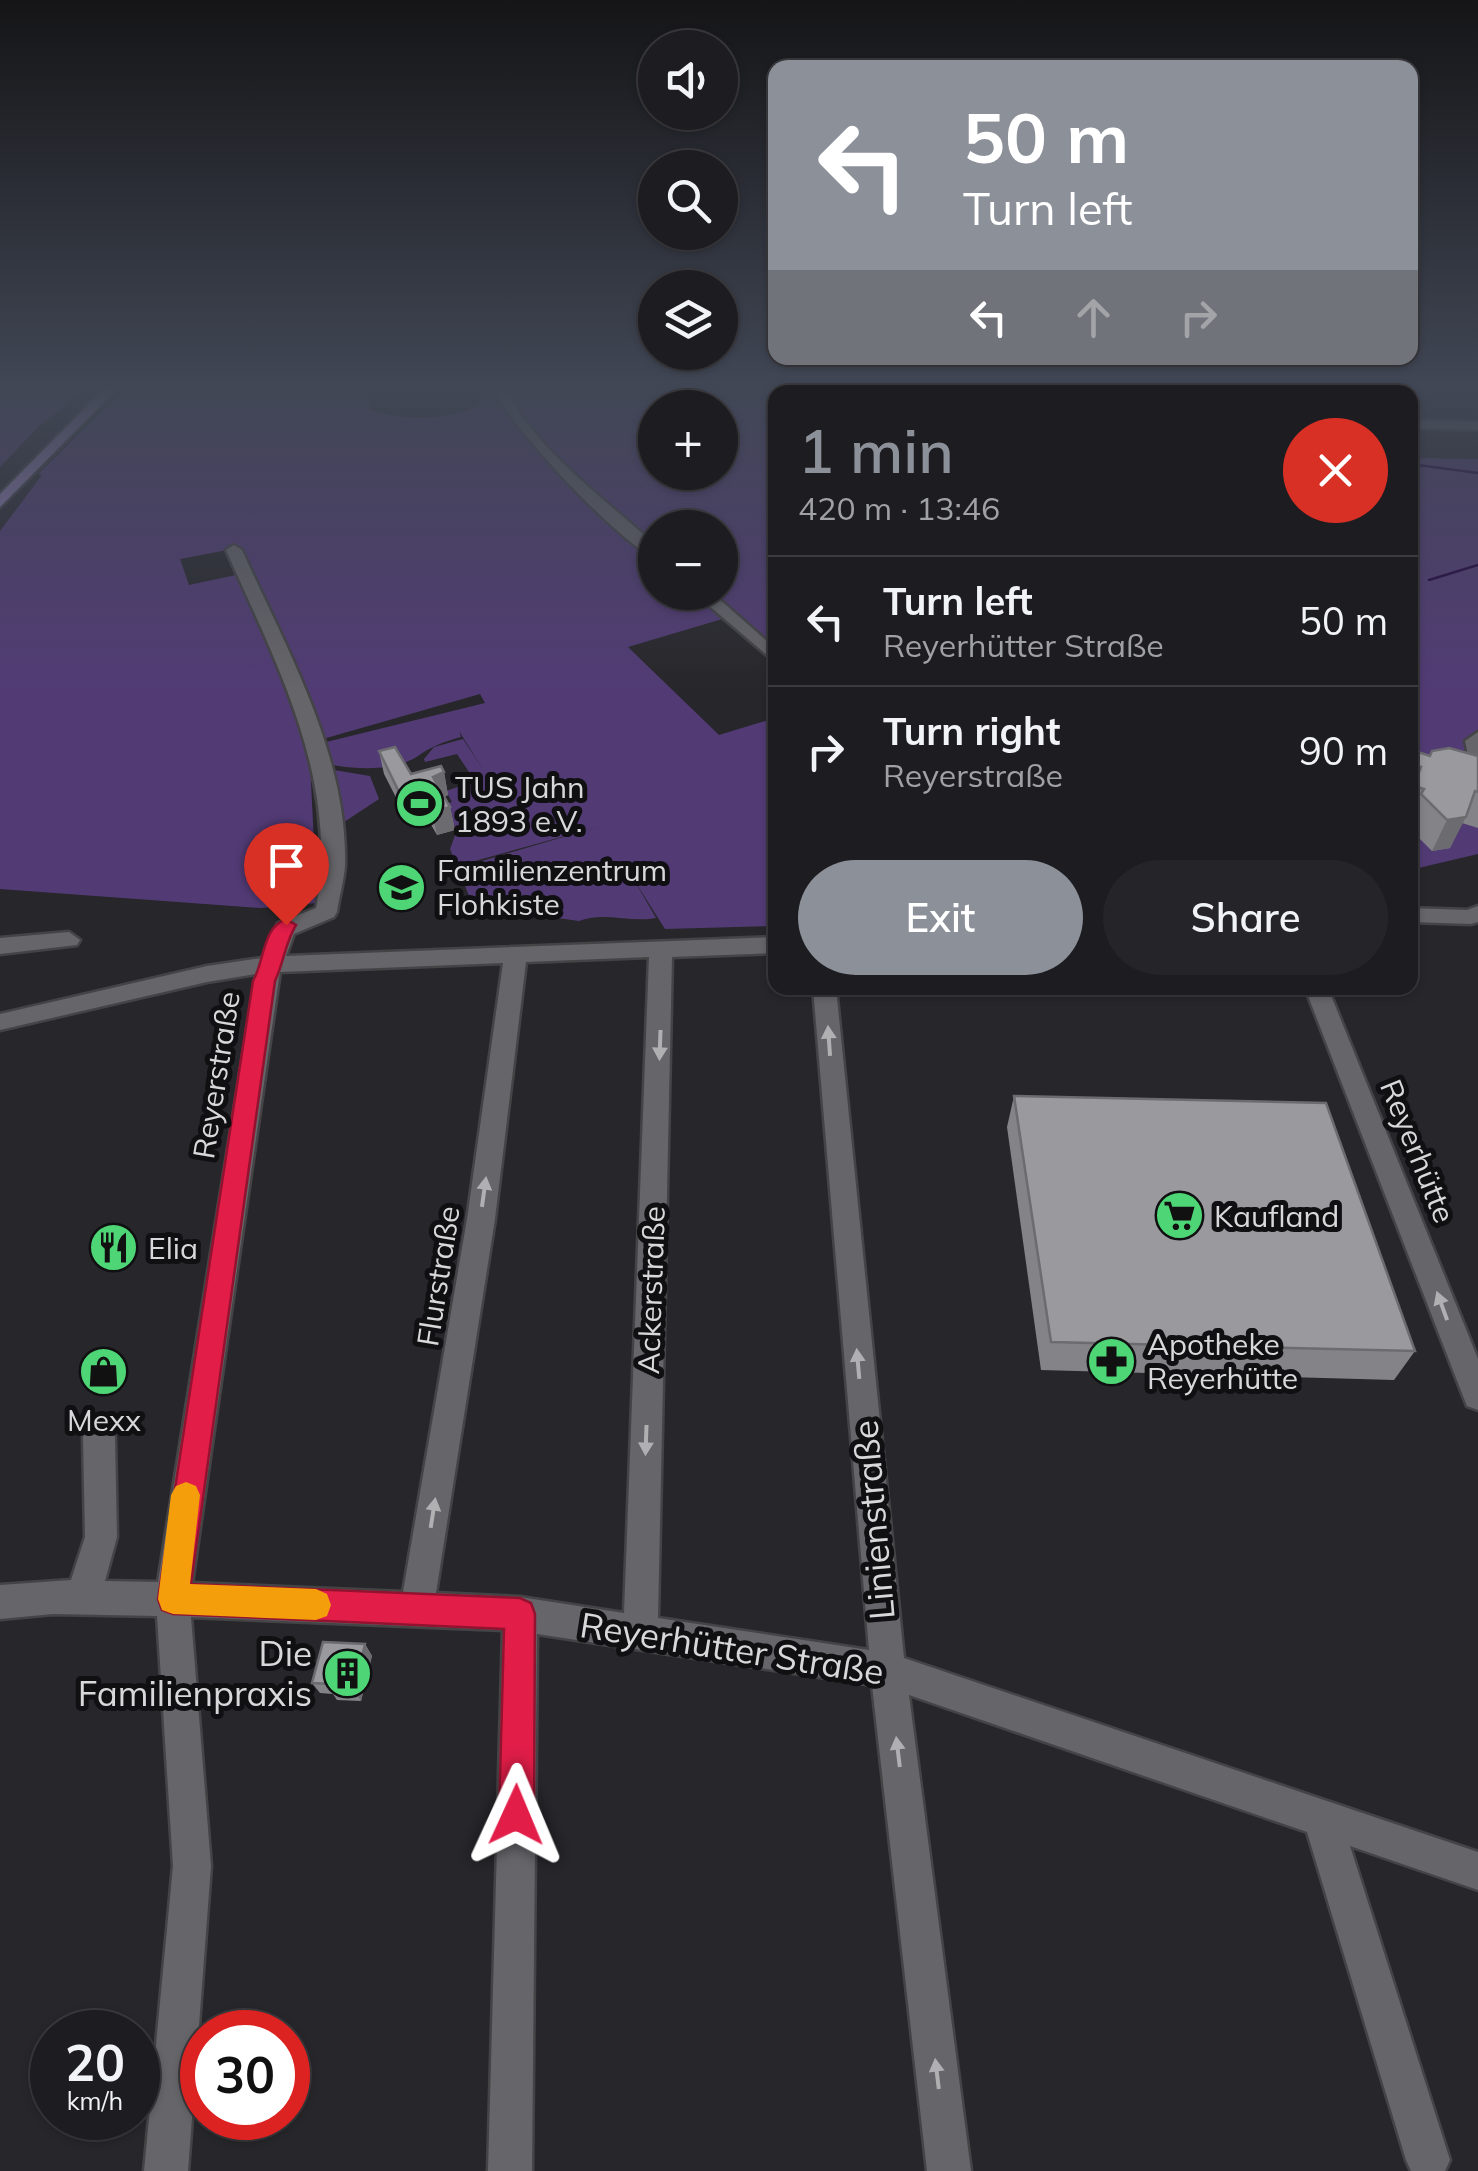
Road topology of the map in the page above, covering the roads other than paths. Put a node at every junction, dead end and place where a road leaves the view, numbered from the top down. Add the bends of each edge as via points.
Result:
1 (588, 490) edge
2 (638, 537) edge
3 (234, 550) dead end
4 (721, 610) edge
5 (768, 651) edge
6 (1478, 738) edge
7 (1478, 755) edge
8 (1418, 916) edge
9 (1476, 918) edge
10 (69, 940) dead end
11 (768, 945) edge
12 (0, 946) edge
13 (661, 948) junction
14 (516, 952) junction
15 (273, 964) junction
16 (826, 995) edge
17 (1319, 995) edge
18 (0, 1022) edge
19 (1478, 1396) edge
20 (99, 1438) dead end
21 (83, 1598) junction
22 (173, 1599) junction
23 (0, 1602) edge
24 (418, 1609) junction
25 (520, 1614) junction
26 (640, 1632) junction
27 (888, 1670) junction
28 (1322, 1818) junction
29 (1478, 1871) edge
30 (1428, 2160) dead end
31 (166, 2171) edge
32 (510, 2171) edge
33 (949, 2171) edge

1 - 2 street
3 - 15 street, Reyerstraße via 303,705 333,834 326,912 286,925
4 - 5 street
6 - 7 street
8 - 9 street
10 - 12 street
11 - 13 street
13 - 14 street
13 -> 26 street, Ackerstraße
14 - 15 street
24 -> 14 street, Flurstraße
15 - 18 street
15 - 22 street, Reyerstraße via 262,995
27 -> 16 street, Linienstraße
19 -> 17 street, Reyerhütte
20 - 21 street via 102,1537
21 - 22 street, Reyerhütter Straße
21 - 23 street, Reyerhütter Straße
22 - 24 street, Reyerhütter Straße
22 - 31 street, Reyerstraße via 192,1866
24 - 25 street, Reyerhütter Straße
25 - 26 street, Reyerhütter Straße
25 - 32 street
26 - 27 street, Reyerhütter Straße
27 - 28 street, Reyerhütter Straße
33 -> 27 street, Linienstraße
28 - 29 street, Reyerhütter Straße
28 - 30 street

